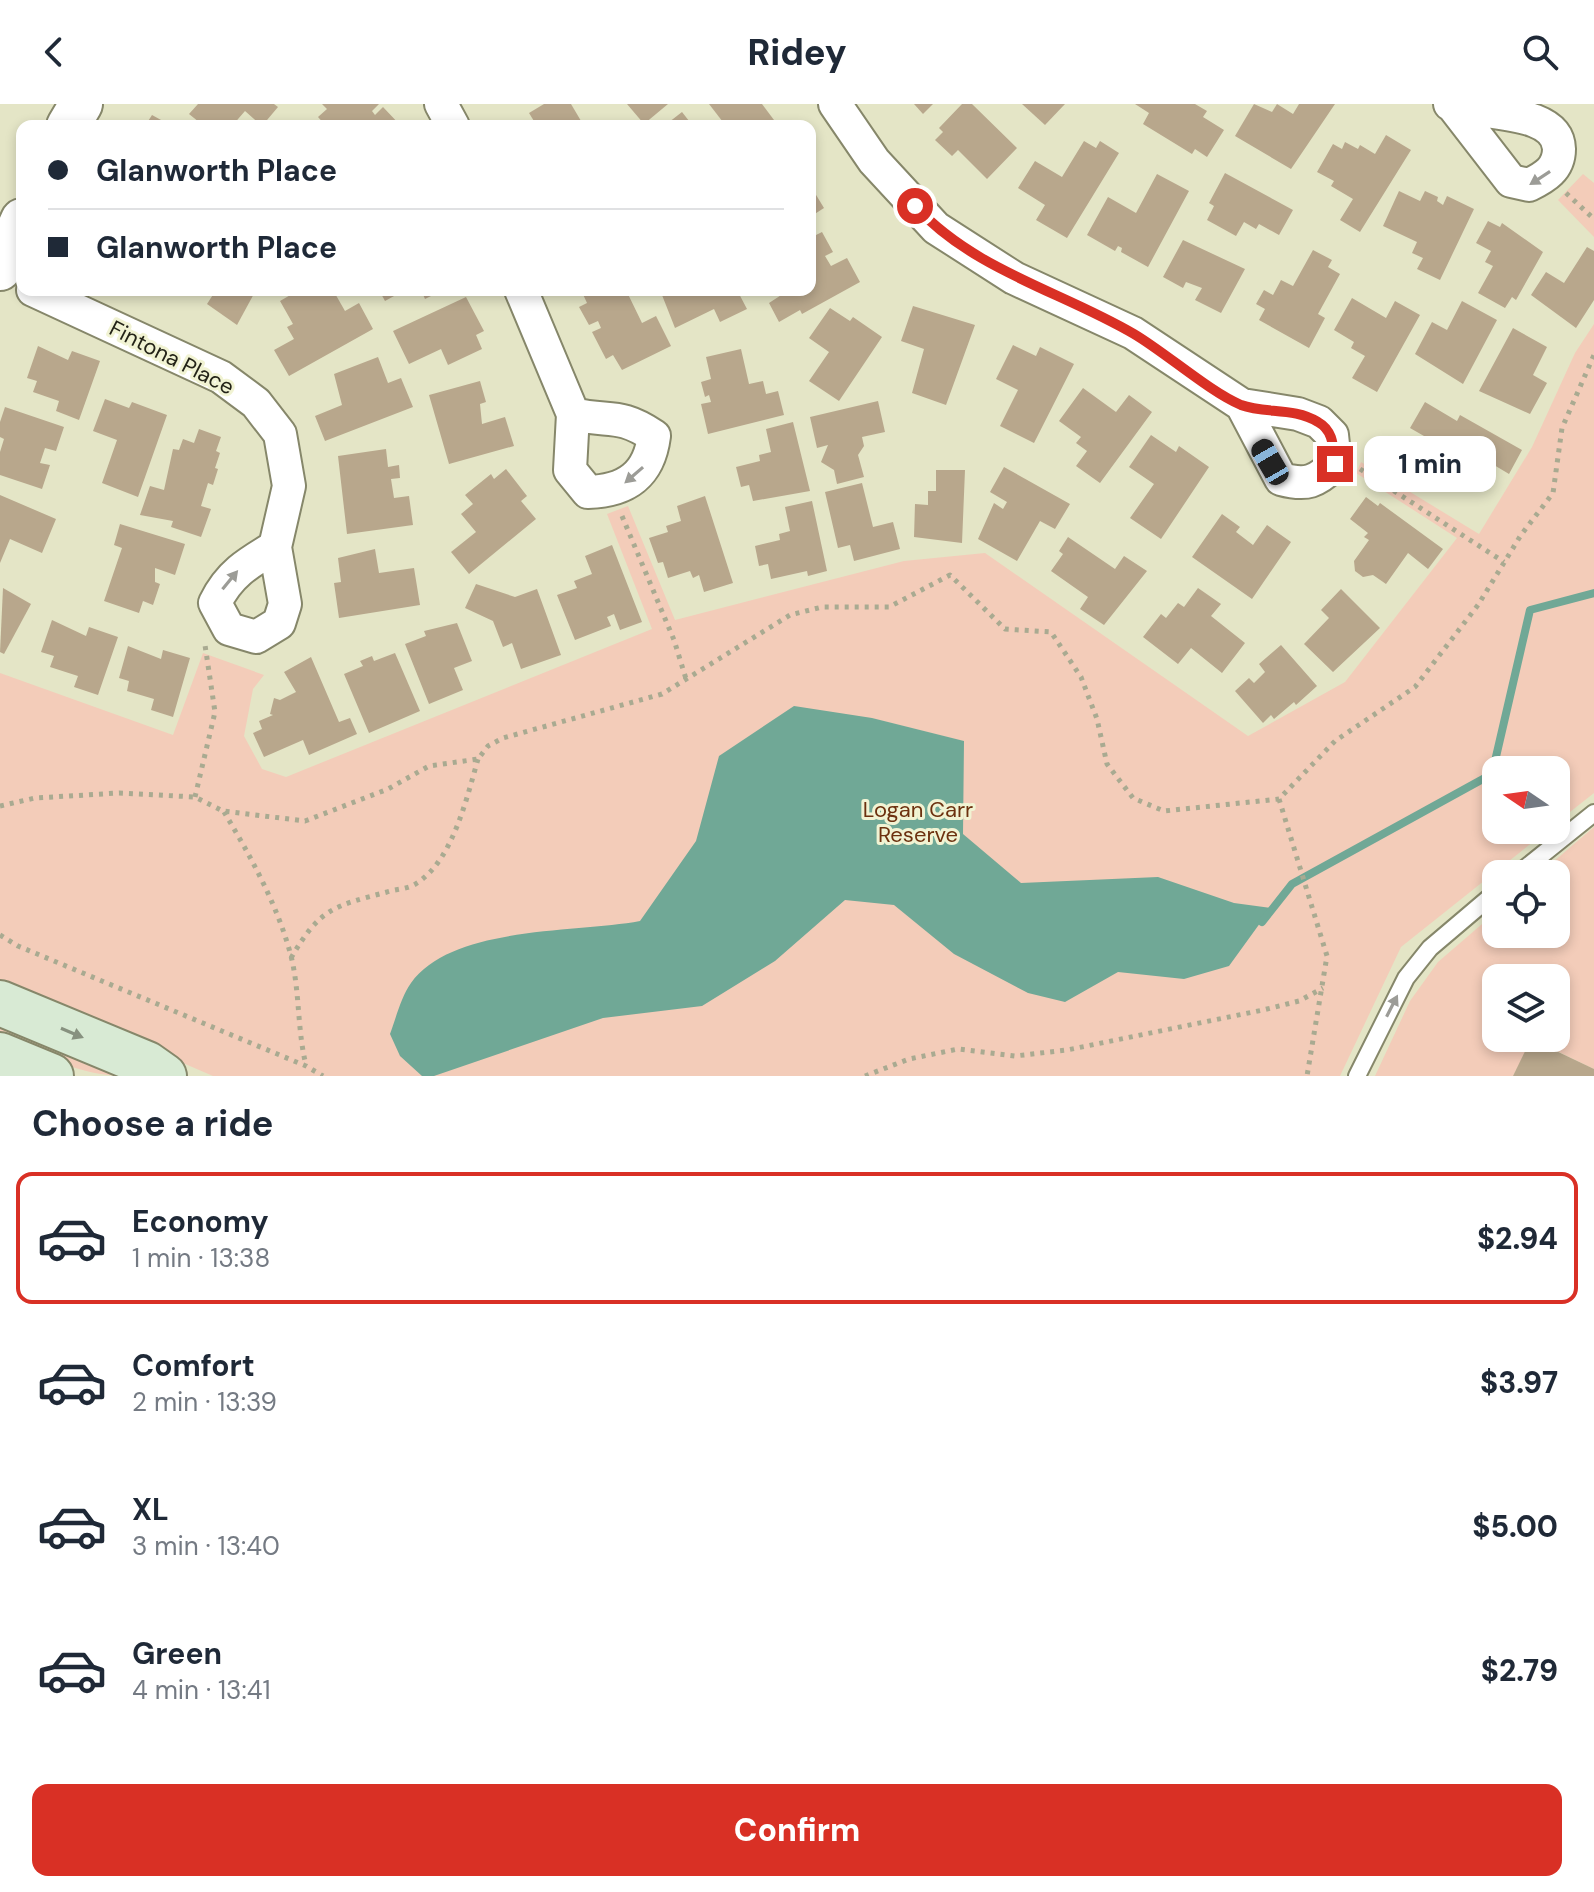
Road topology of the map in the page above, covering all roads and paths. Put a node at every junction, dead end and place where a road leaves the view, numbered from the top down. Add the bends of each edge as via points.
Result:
1 (835, 104) edge
2 (1451, 105) edge
3 (1548, 175) junction
4 (1594, 219) edge
5 (16, 234) edge
6 (0, 272) edge
7 (46, 296) edge
8 (524, 296) edge
9 (1594, 355) edge
10 (1242, 405) junction
11 (573, 414) junction
12 (1335, 464) junction
13 (611, 491) junction
14 (275, 547) dead end
15 (1504, 562) junction
16 (203, 632) dead end
17 (687, 682) junction
18 (478, 759) junction
19 (195, 797) junction
20 (1279, 799) junction
21 (0, 806) edge
22 (223, 811) junction
23 (1594, 813) edge
24 (1535, 860) edge
25 (1482, 904) edge
26 (0, 935) edge
27 (291, 958) junction
28 (1323, 988) junction
29 (0, 1003) edge
30 (0, 1055) edge
31 (306, 1066) junction
32 (51, 1076) edge
33 (164, 1076) edge
34 (323, 1076) edge
35 (865, 1076) edge
36 (1307, 1076) edge
37 (1357, 1076) edge

1 - 10 street via 874,161 936,228 1014,278 1133,333
3 -> 2 street via 1529,185 1511,181
2 - 3 street via 1519,115 1550,127 1559,143 1559,158
3 - 4 path
5 - 6 street
7 - 14 street, Fintona Place via 221,377 256,403 280,434 289,486
8 - 11 street
9 - 15 path via 1562,428 1553,493
10 - 12 street via 1319,422 1332,435
10 - 12 street via 1281,479 1317,481
11 - 13 street via 570,470 588,492
11 -> 13 street via 632,421 654,436 651,460
12 - 15 path via 1363,469
13 - 17 path
15 - 20 path via 1415,687 1335,741
16 - 19 path via 215,712
17 - 18 path via 662,694 503,738
17 - 20 path via 790,615 822,607 889,607 950,575 1005,629 1051,632 1081,677 1107,764 1133,798 1164,811
18 - 22 path via 429,766 388,789 305,821
18 - 27 path via 460,822 429,873 415,885 340,904 315,920
19 - 21 path via 119,793 35,798
19 - 22 path
20 - 28 path via 1327,956
22 - 27 path via 262,885
23 - 24 lane
37 -> 25 lane via 1406,978 1430,948
26 - 31 path
27 - 31 path
28 - 35 path via 1263,1010 1067,1050 1015,1056 958,1049 909,1059
28 - 36 path
29 -> 33 main road via 147,1064
30 - 32 main road
31 - 34 path

